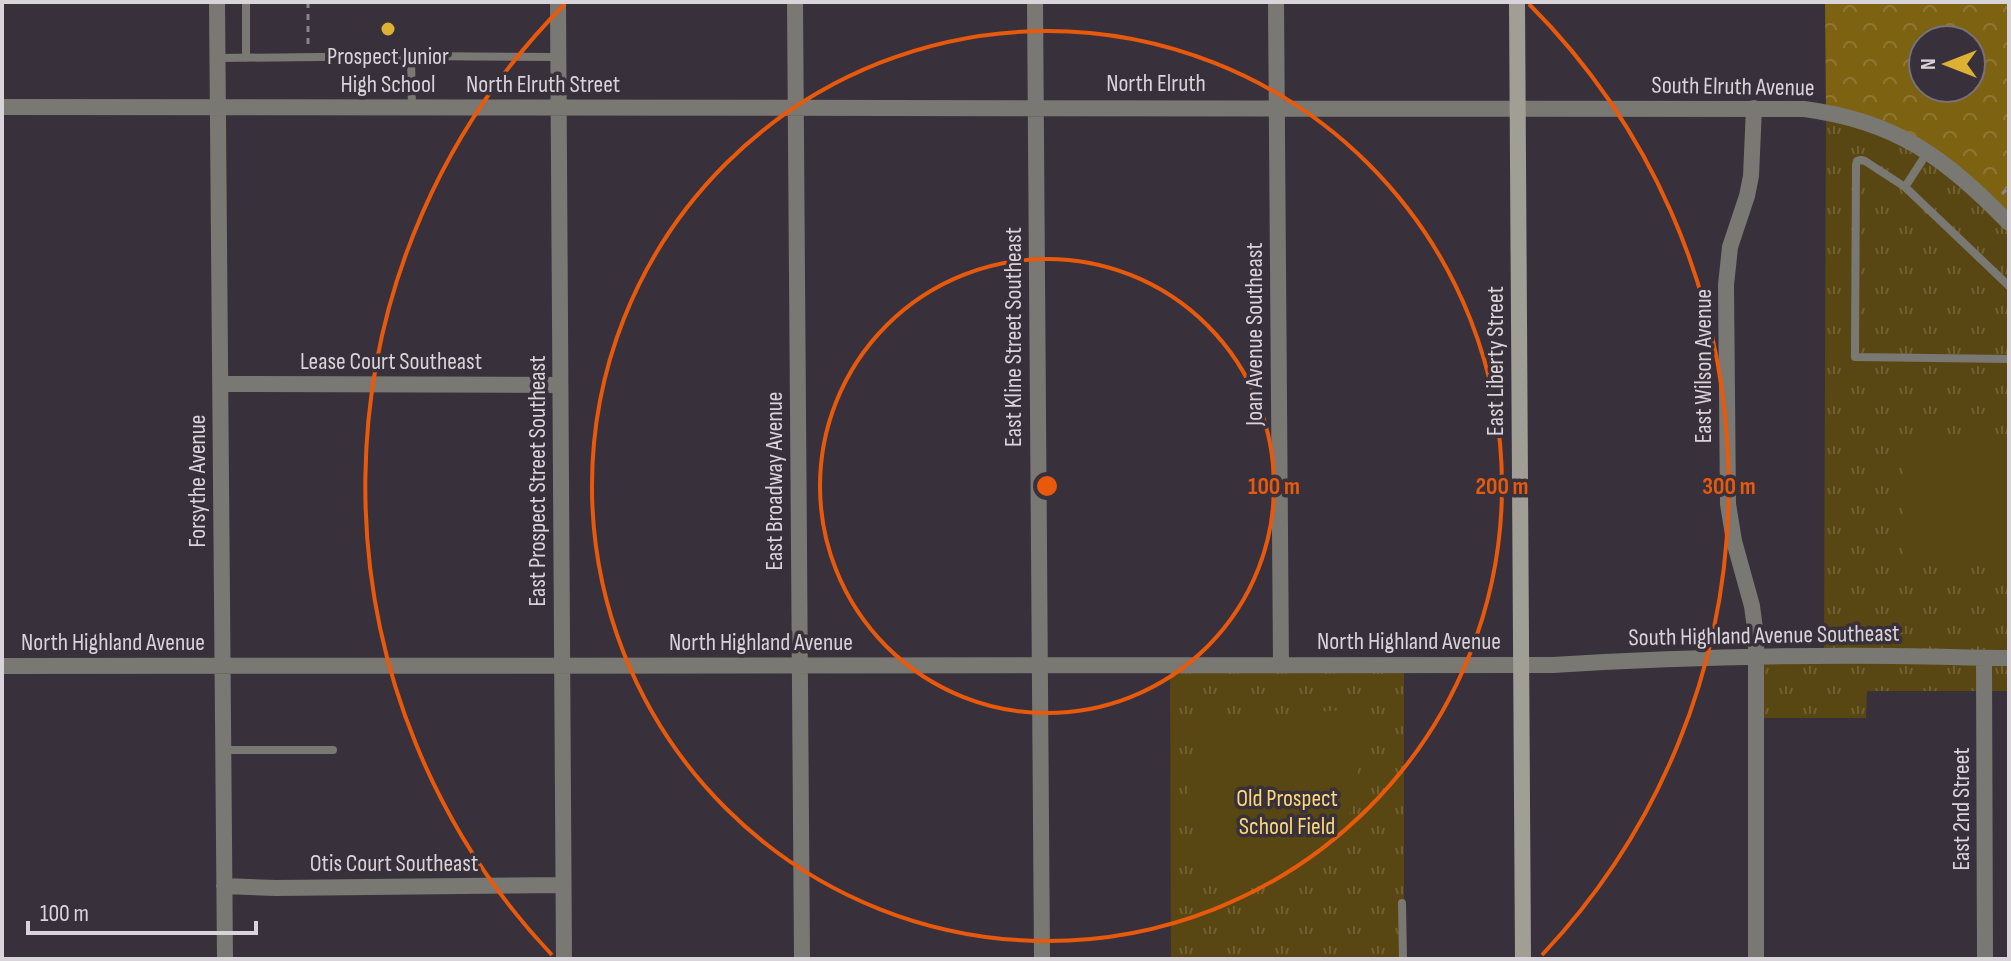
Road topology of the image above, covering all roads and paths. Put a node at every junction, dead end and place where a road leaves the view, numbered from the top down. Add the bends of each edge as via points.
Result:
1 (217, 2) edge
2 (246, 2) edge
3 (308, 2) edge
4 (558, 2) edge
5 (795, 2) edge
6 (1035, 2) edge
7 (1276, 2) edge
8 (1517, 2) edge
9 (308, 44) dead end
10 (411, 56) junction
11 (558, 57) junction
12 (218, 58) junction
13 (246, 58) junction
14 (2, 107) edge
15 (1277, 107) junction
16 (218, 108) junction
17 (412, 108) junction
18 (558, 108) junction
19 (795, 108) junction
20 (1036, 108) junction
21 (1517, 108) junction
22 (1754, 108) junction
23 (1927, 152) junction
24 (1905, 187) junction
25 (2009, 223) edge
26 (2009, 286) edge
27 (2009, 359) edge
28 (221, 384) junction
29 (560, 385) junction
30 (1756, 657) junction
31 (1984, 658) junction
32 (2009, 658) edge
33 (799, 665) junction
34 (1281, 665) junction
35 (1521, 665) junction
36 (2, 666) edge
37 (223, 666) junction
38 (562, 666) junction
39 (1040, 666) junction
40 (223, 750) junction
41 (333, 750) dead end
42 (563, 885) junction
43 (224, 886) junction
44 (1402, 903) dead end
45 (225, 959) edge
46 (564, 959) edge
47 (802, 959) edge
48 (1042, 959) edge
49 (1403, 959) edge
50 (1523, 959) edge
51 (1756, 959) edge
52 (1985, 959) edge

1 - 12 street, Forsythe Avenue
2 - 13 lane
3 - 9 path
4 - 11 street, East Prospect Street Southeast
5 - 19 street, East Broadway Avenue
6 - 20 street, East Kline Street Southeast
7 - 15 street, Joan Avenue Southeast
8 - 21 street, East Liberty Street
10 - 11 lane
10 - 13 lane
10 - 17 lane
11 - 18 street, East Prospect Street Southeast
12 - 13 lane
12 - 16 street, Forsythe Avenue
14 - 16 street, North Elruth Street
15 - 20 street, North Elruth
15 - 21 street, North Elruth
15 - 34 street, Joan Avenue Southeast
16 - 17 street, North Elruth Street
16 - 28 street, Forsythe Avenue
17 - 18 street, North Elruth Street
18 - 19 street, North Elruth Street
18 - 29 street, East Prospect Street Southeast
19 - 20 street, North Elruth
19 - 33 street, East Broadway Avenue
20 - 39 street, East Kline Street Southeast
21 - 22 street, South Elruth Avenue
21 - 35 street, East Liberty Street
22 - 23 street, South Elruth Avenue via 1833,113 1883,128
22 - 30 street, East Wilson Avenue via 1751,176 1730,247 1726,285 1728,504 1752,606
23 - 24 lane
23 - 25 street, South Elruth Avenue
24 - 26 lane
24 - 27 lane via 1857,161 1855,357
28 - 29 street, Lease Court Southeast
28 - 37 street, Forsythe Avenue
29 - 38 street, East Prospect Street Southeast
30 - 31 street, South Highland Avenue Southeast
30 - 35 street, South Highland Avenue Southeast
30 - 51 street, East Wilson Avenue
31 - 32 street, South Highland Avenue Southeast
31 - 52 street, East 2nd Street
33 - 38 street, North Highland Avenue
33 - 39 street, North Highland Avenue
33 - 47 street, East Broadway Avenue
34 - 35 street, North Highland Avenue
34 - 39 street, North Highland Avenue
35 - 50 street, East Liberty Street
36 - 37 street, North Highland Avenue
37 - 38 street, North Highland Avenue
37 - 40 street, Forsythe Avenue
38 - 42 street, East Prospect Street Southeast
39 - 48 street, East Kline Street Southeast
40 - 41 lane
40 - 43 street, Forsythe Avenue
42 - 43 street, Otis Court Southeast
42 - 46 street, East Prospect Street Southeast
43 - 45 street, Forsythe Avenue
44 - 49 lane

